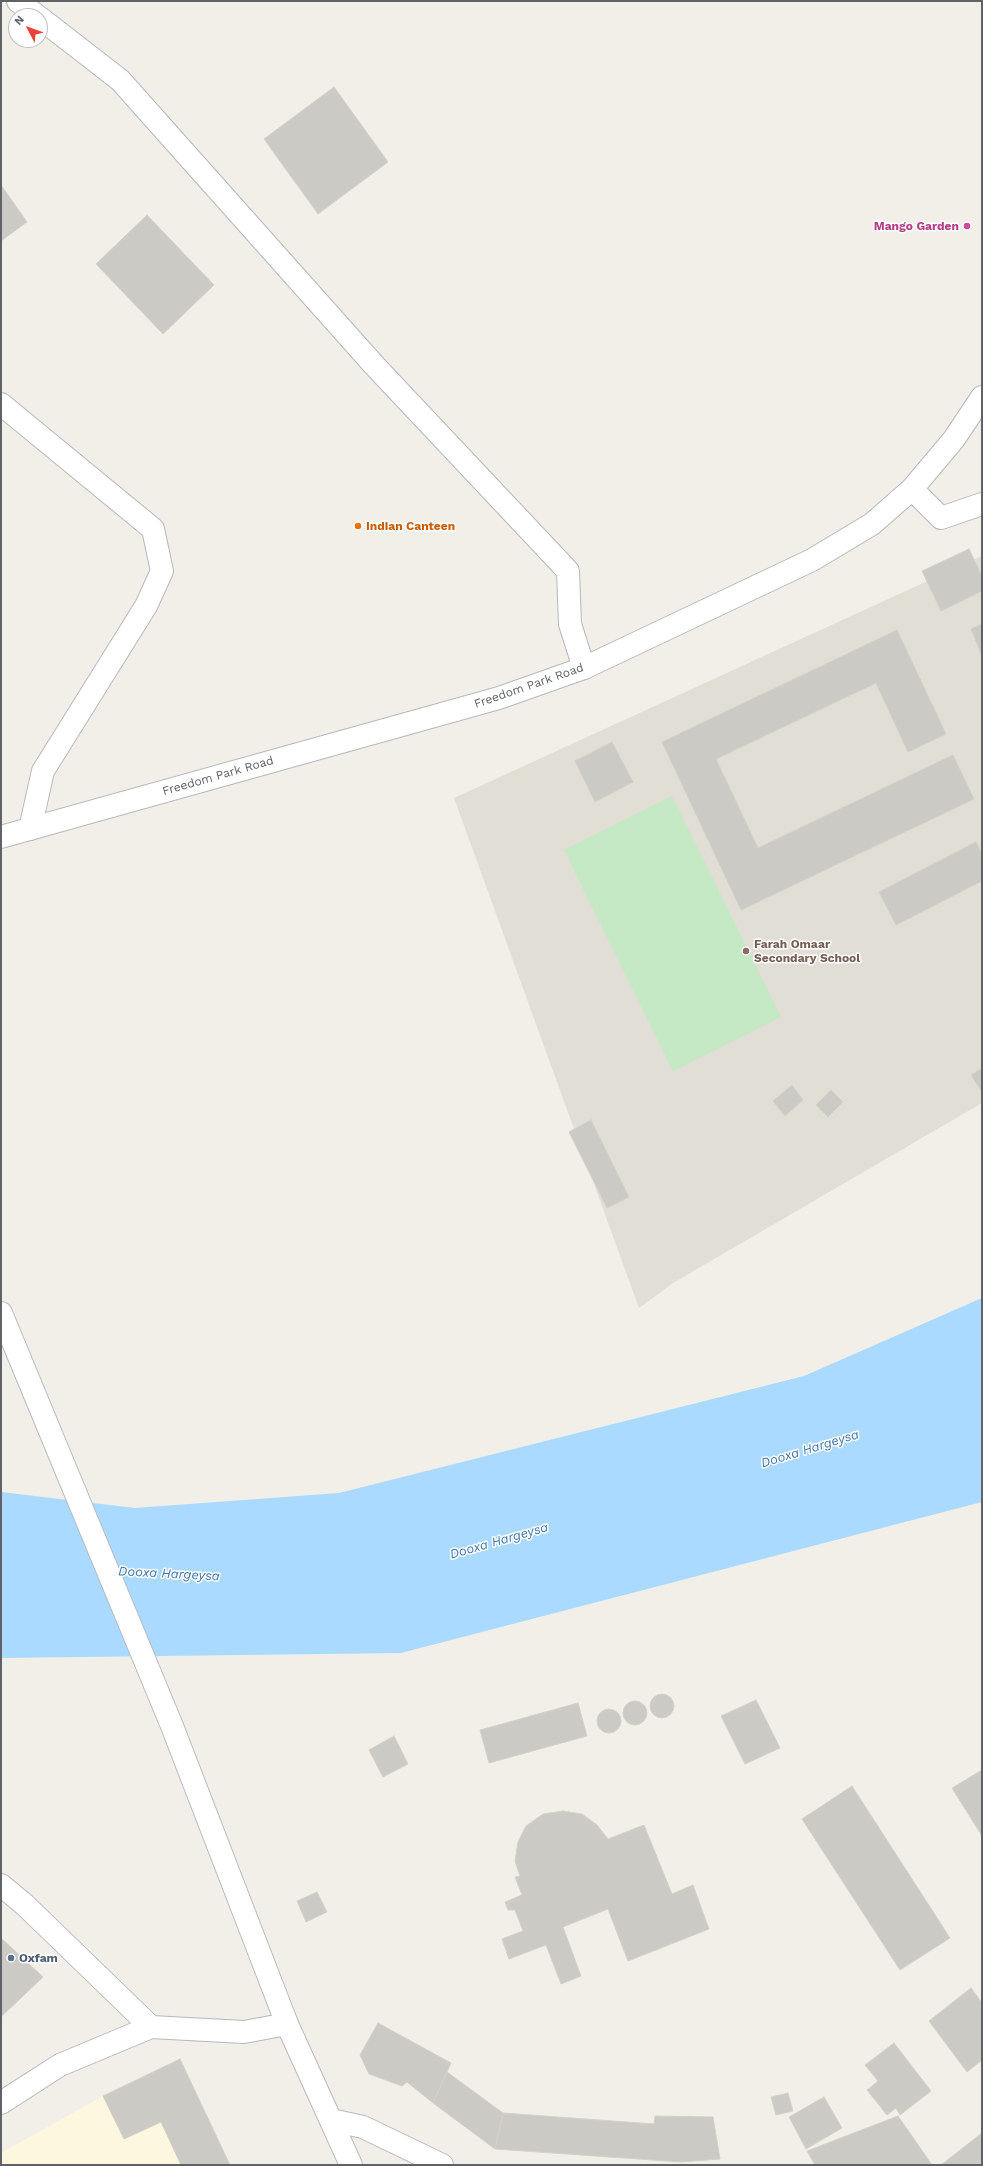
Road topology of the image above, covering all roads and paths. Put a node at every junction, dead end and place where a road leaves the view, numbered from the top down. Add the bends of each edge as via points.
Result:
1 (18, 1) edge
2 (27, 8) edge
3 (48, 24) edge
4 (982, 397) edge
5 (1, 404) edge
6 (912, 489) junction
7 (982, 504) edge
8 (584, 668) junction
9 (30, 829) junction
10 (1, 836) edge
11 (1, 1313) edge
12 (1, 1885) edge
13 (287, 2024) junction
14 (151, 2027) junction
15 (1, 2103) edge
16 (331, 2120) junction
17 (351, 2165) edge
18 (442, 2165) edge

1 - 2 street
3 - 8 street via 120,80 374,365 568,572 570,624
4 - 6 street, Freedom Park Road via 954,439
5 - 9 street via 153,529 162,571 146,606 43,772
6 - 7 street via 941,518
6 - 8 street, Freedom Park Road via 872,524 812,560
8 - 9 street, Freedom Park Road via 499,698
9 - 10 street, Freedom Park Road
11 - 13 street via 172,1726
12 - 14 street
13 - 14 street via 244,2032
13 - 16 street
14 - 15 street via 60,2064
16 - 17 street
16 - 18 street via 363,2127

